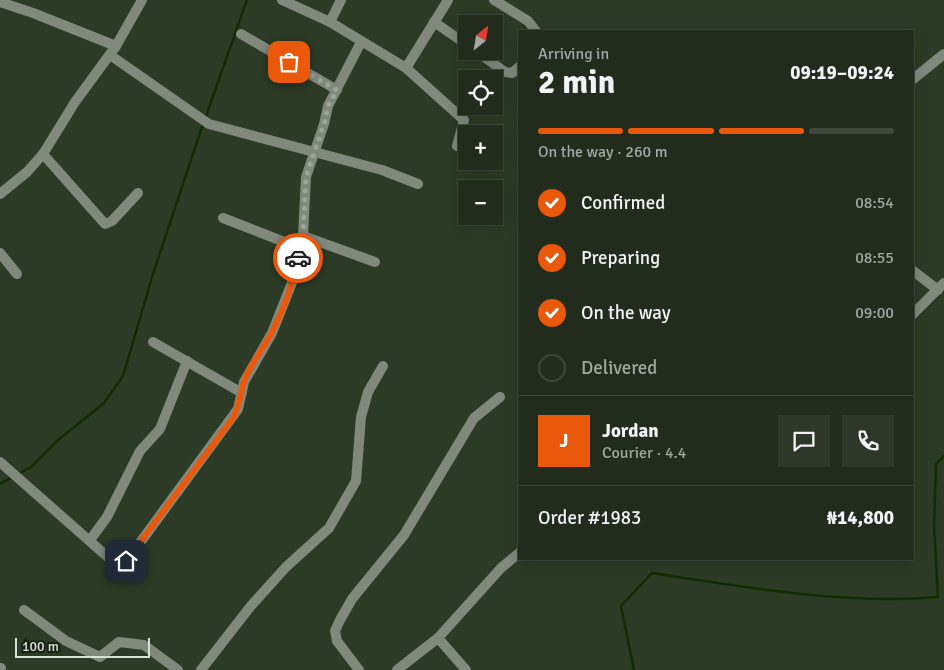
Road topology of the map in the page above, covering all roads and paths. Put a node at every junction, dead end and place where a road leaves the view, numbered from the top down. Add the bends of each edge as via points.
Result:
1 (142, 0) edge
2 (282, 0) edge
3 (341, 0) edge
4 (448, 0) edge
5 (494, 0) edge
6 (0, 2) edge
7 (330, 22) junction
8 (434, 22) junction
9 (535, 30) edge
10 (241, 34) dead end
11 (458, 38) edge
12 (361, 42) junction
13 (113, 50) junction
14 (944, 54) edge
15 (488, 60) edge
16 (406, 68) junction
17 (518, 68) edge
18 (914, 78) edge
19 (337, 90) junction
20 (457, 146) dead end
21 (313, 152) junction
22 (43, 154) junction
23 (418, 184) dead end
24 (138, 193) dead end
25 (0, 194) edge
26 (223, 218) dead end
27 (303, 236) junction
28 (300, 248) junction
29 (0, 253) edge
30 (375, 262) dead end
31 (914, 271) edge
32 (17, 274) dead end
33 (941, 286) edge
34 (914, 313) edge
35 (153, 342) dead end
36 (187, 361) junction
37 (383, 366) dead end
38 (242, 393) junction
39 (500, 397) dead end
40 (0, 462) edge
41 (90, 540) junction
42 (518, 554) edge
43 (24, 610) dead end
44 (438, 638) junction
45 (178, 670) edge
46 (201, 670) edge
47 (359, 670) edge
48 (397, 670) edge
49 (466, 670) edge

1 - 13 street
2 - 7 street
3 - 7 street
4 - 8 street
5 - 9 street via 528,21
6 - 13 street via 33,12
7 - 12 street
8 - 11 street
8 - 16 street
10 - 19 street
12 - 16 street
12 - 19 street
13 - 21 street via 209,124
13 - 22 street
14 - 18 street
15 - 17 street via 505,72 512,73
16 - 20 street via 464,120
19 - 21 street via 328,106
21 - 23 street via 382,170
21 - 27 street via 304,189
22 - 24 street via 105,224 112,221
22 - 25 street
26 - 28 street
27 - 28 street
27 - 30 street
28 - 38 street via 295,274 280,314 247,374
29 - 32 street
31 - 33 street
33 - 34 street
35 - 36 street
36 - 38 street
36 - 41 street via 160,429 140,451 111,509
37 - 46 street via 368,392 362,417 356,481 329,528 286,567
38 - 41 street via 233,418 126,561 110,559
39 - 47 street via 474,418 404,535 352,599 340,620 335,631 337,641
40 - 41 street
42 - 44 street via 501,568
43 - 45 street via 66,641 100,657 119,642 144,645
44 - 48 street
44 - 49 street

